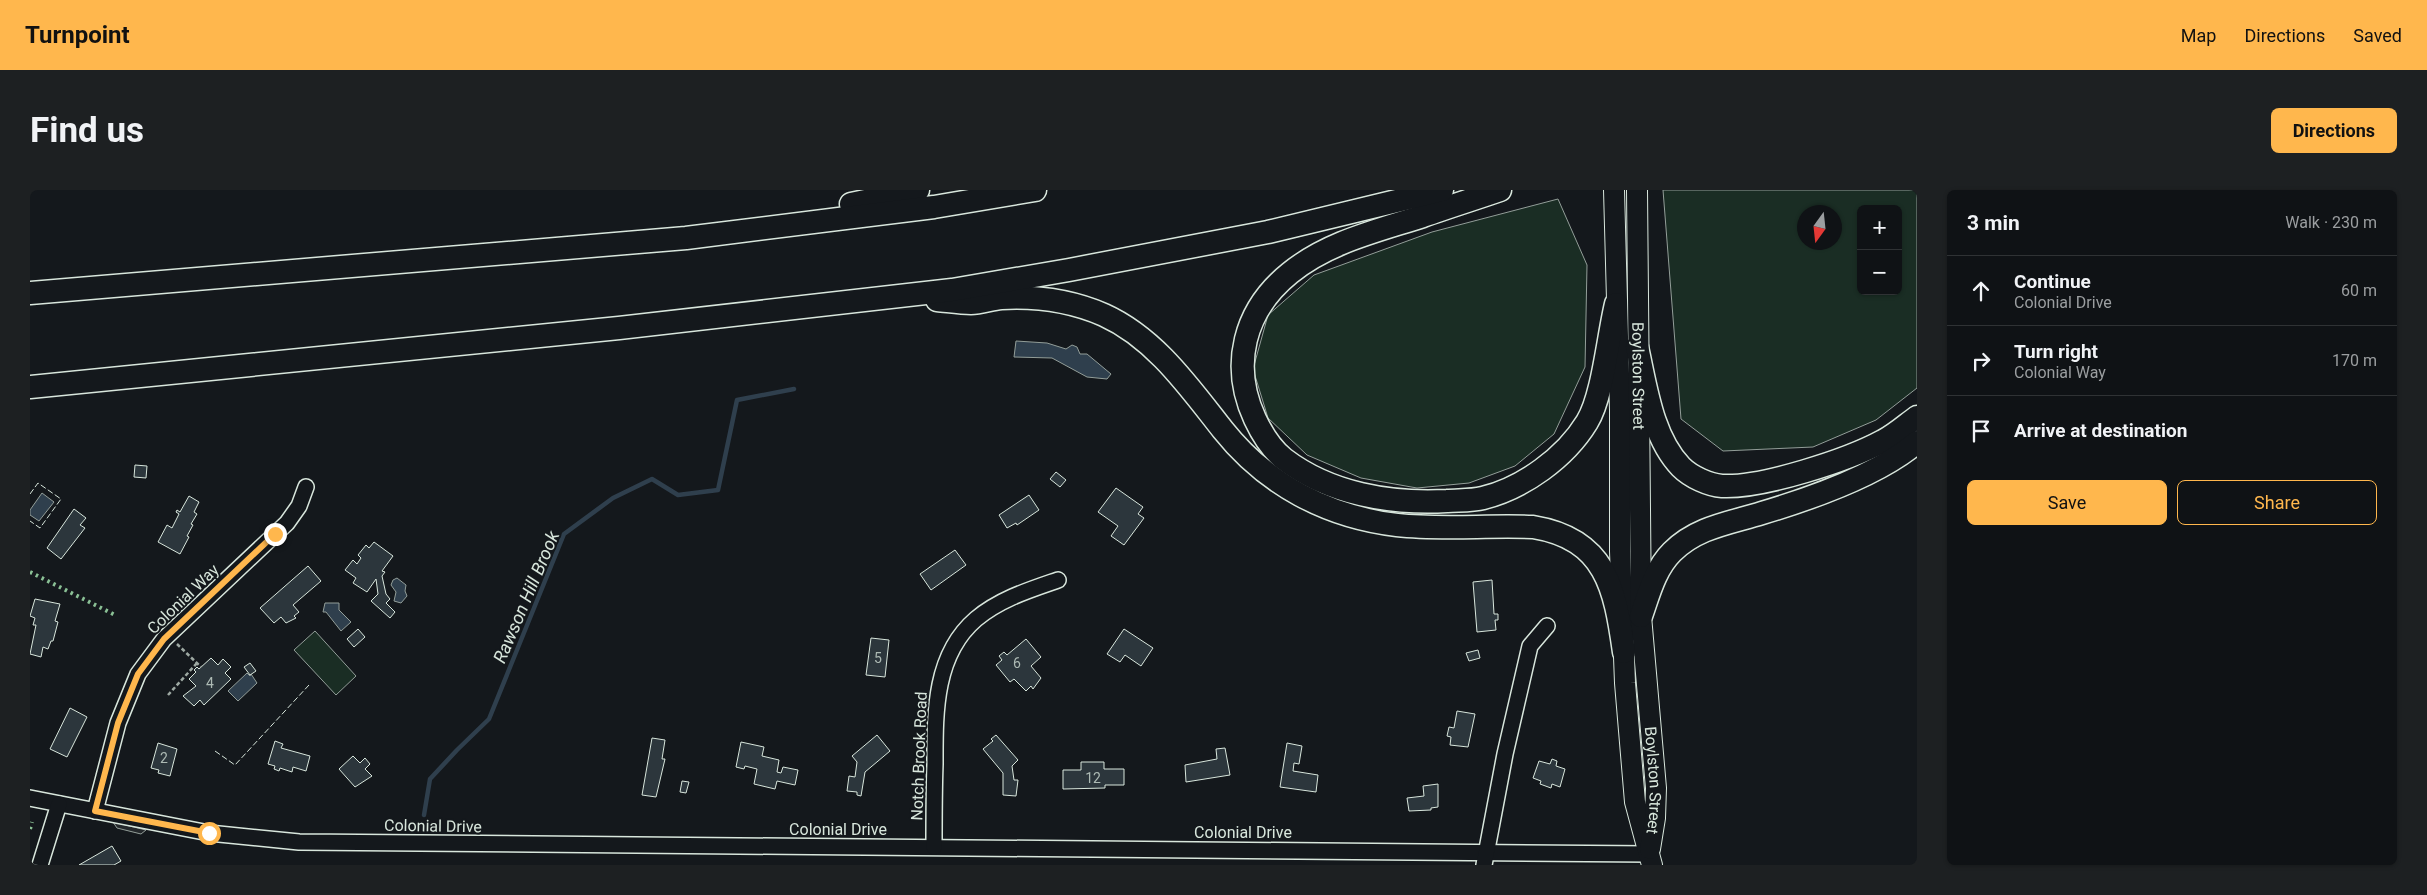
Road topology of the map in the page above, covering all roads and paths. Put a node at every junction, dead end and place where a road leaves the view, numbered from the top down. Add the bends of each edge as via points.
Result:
1 (918, 190) edge
2 (1035, 190) edge
3 (1442, 190) edge
4 (1500, 190) edge
5 (1614, 190) edge
6 (1637, 190) edge
7 (736, 231) junction
8 (30, 292) edge
9 (899, 296) junction
10 (1627, 303) junction
11 (1637, 347) junction
12 (30, 387) edge
13 (1917, 417) edge
14 (1917, 442) edge
15 (306, 487) dead end
16 (1058, 580) dead end
17 (1640, 616) junction
18 (1547, 626) dead end
19 (169, 636) junction
20 (1624, 652) junction
21 (197, 663) junction
22 (201, 667) dead end
23 (168, 695) dead end
24 (30, 798) edge
25 (59, 804) junction
26 (95, 811) junction
27 (934, 847) junction
28 (1485, 858) edge
29 (1651, 859) edge
30 (40, 865) edge

1 - 7 highway via 780,216
2 - 7 highway via 924,208
3 - 9 highway via 1268,232 1069,270
4 - 10 highway via 1350,239 1304,263 1277,284 1249,329 1241,369 1252,414 1278,454 1298,468 1340,488 1403,502 1484,498 1524,482 1568,446 1590,416
5 - 10 main road, Boylston Street
6 - 10 main road, Boylston Street
7 - 8 highway via 564,250
9 - 12 highway via 610,329
9 - 20 highway via 972,303 1001,298 1034,298 1073,304 1105,316 1129,329 1154,350 1183,380 1229,438 1264,473 1309,500 1344,514 1398,525 1533,527 1569,537 1595,558 1608,579
10 - 11 main road, Boylston Street
10 - 20 main road, Boylston Street via 1620,410
11 - 13 highway via 1654,418 1670,454 1683,469 1709,484 1758,484 1821,466 1886,440
11 - 17 main road, Boylston Street
14 - 17 highway via 1866,475 1694,535 1661,565
15 - 19 street, Colonial Way via 300,506 287,523
16 - 27 street, Notch Brook Road via 1009,598 986,611 966,628 947,661 935,708
17 - 29 main road, Boylston Street via 1656,788
18 - 28 street via 1530,646
19 - 21 path
19 - 26 street, Colonial Way via 146,661 128,694
20 - 29 main road, Boylston Street via 1634,796
21 - 22 path
21 - 23 path
24 - 25 street, Colonial Drive
25 - 26 street, Colonial Drive
25 - 30 street
26 - 27 street, Colonial Drive via 213,834 299,842
27 - 28 street, Colonial Drive
28 - 29 street, Colonial Drive

